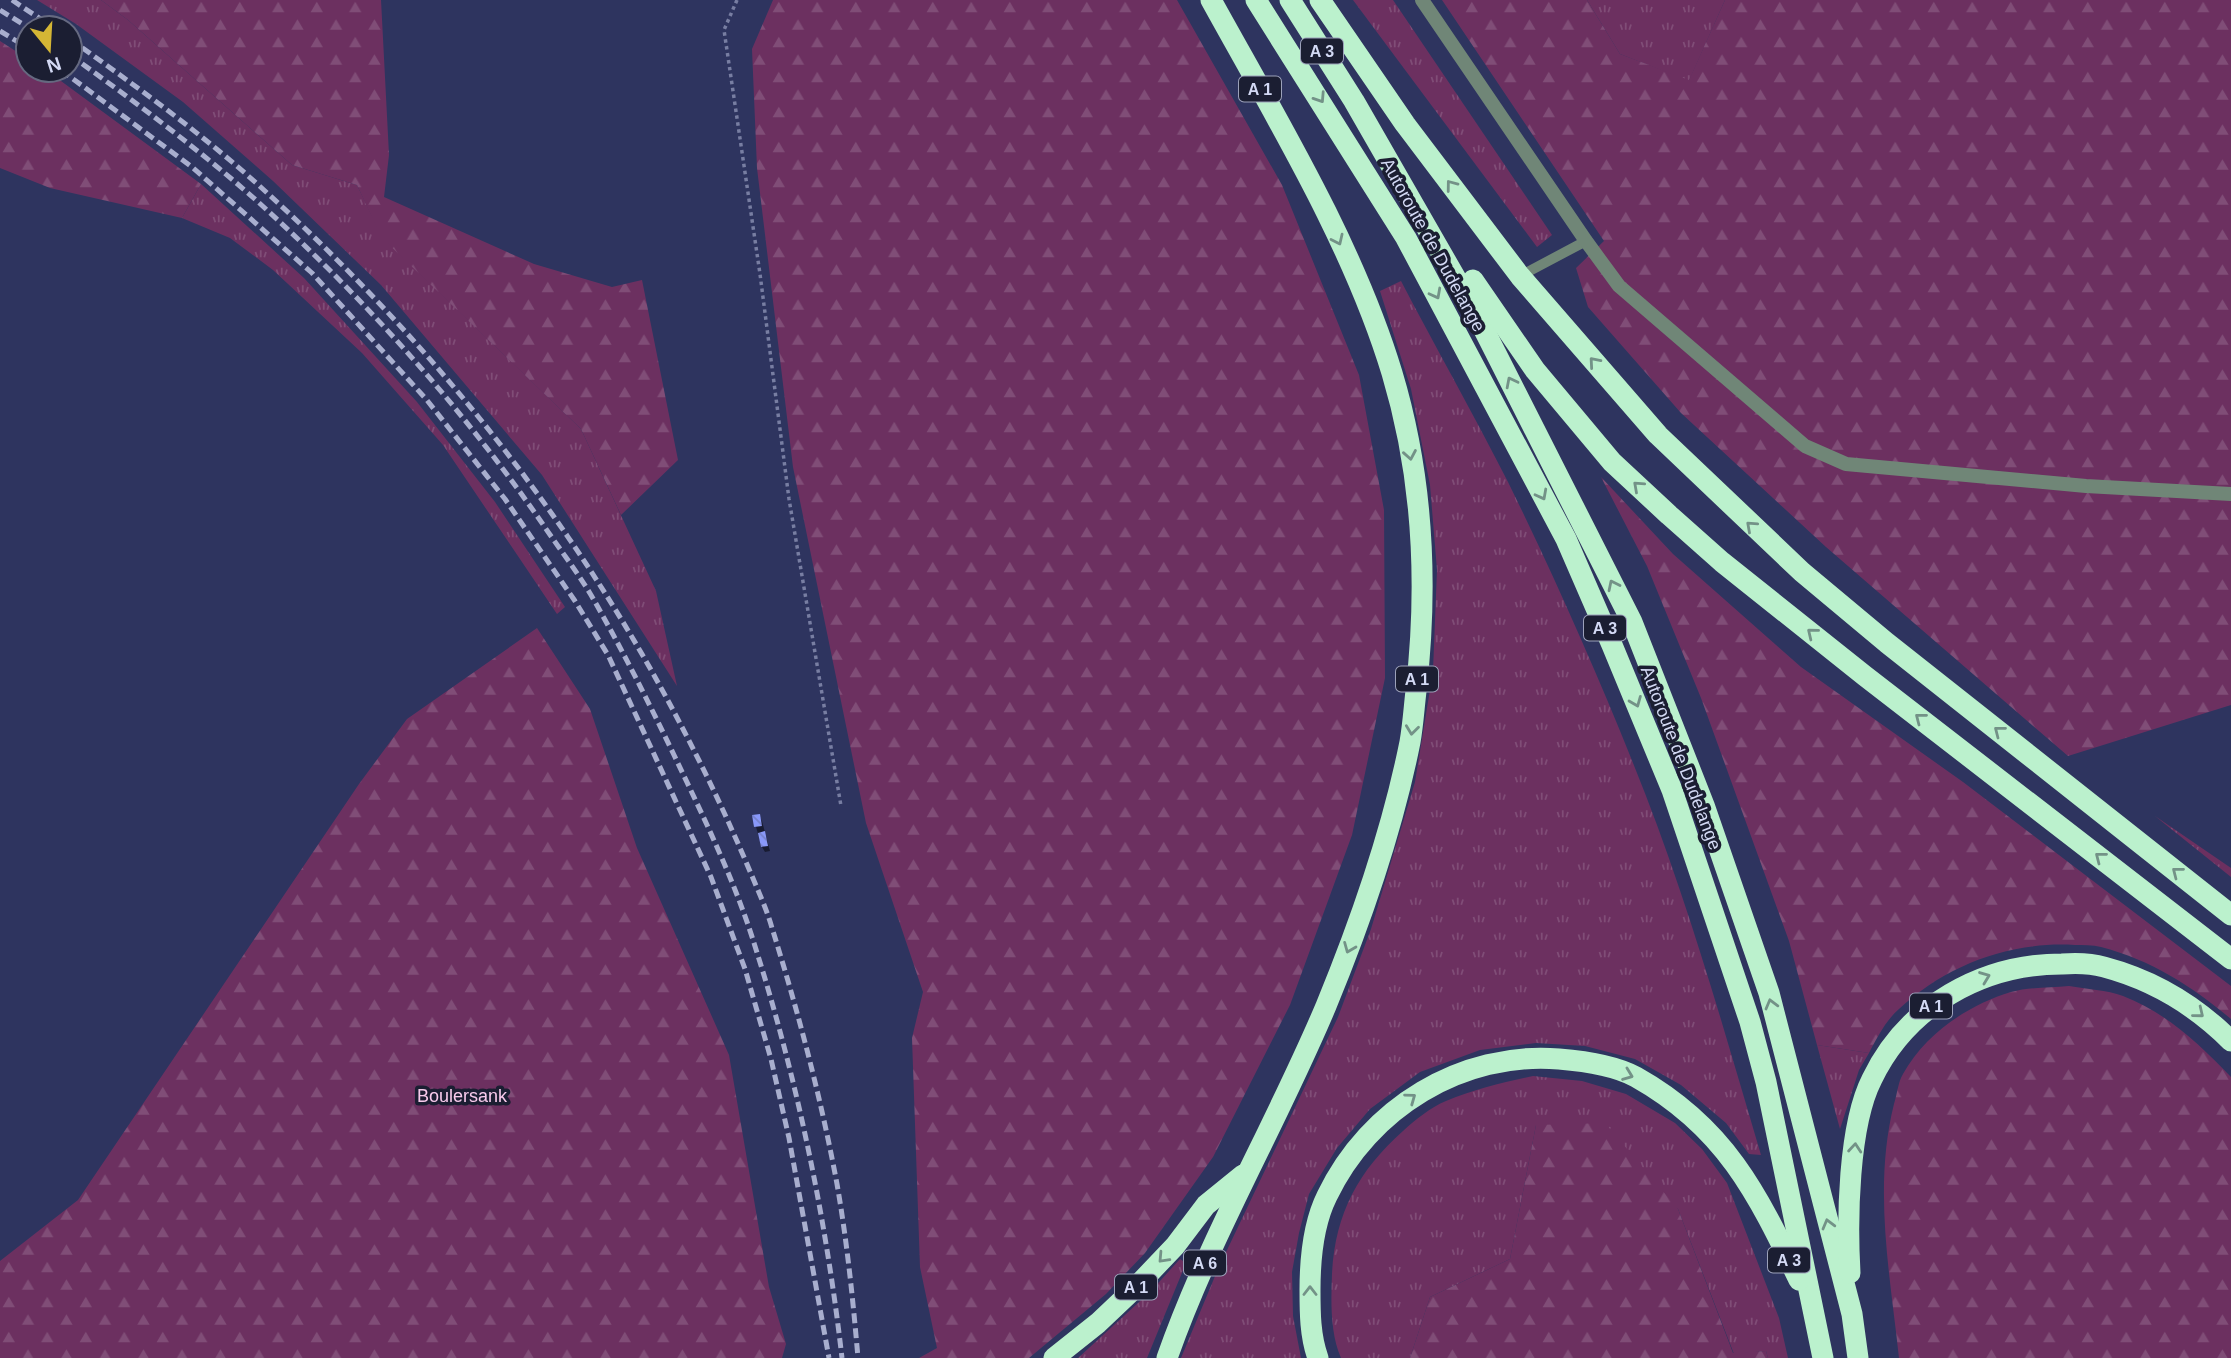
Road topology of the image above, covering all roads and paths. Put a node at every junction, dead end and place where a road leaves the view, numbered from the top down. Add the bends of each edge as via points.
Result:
1 (737, 0) edge
2 (1211, 0) edge
3 (1256, 0) edge
4 (1290, 0) edge
5 (1320, 0) edge
6 (1422, 0) edge
7 (1354, 101) junction
8 (1586, 241) junction
9 (1520, 276) junction
10 (2231, 494) edge
11 (841, 806) dead end
12 (2231, 915) edge
13 (2231, 959) edge
14 (2231, 1041) edge
15 (1249, 1170) junction
16 (1815, 1314) junction
17 (1852, 1314) junction
18 (1054, 1358) edge
19 (1167, 1358) edge
20 (1318, 1358) edge
21 (1824, 1358) edge
22 (1858, 1358) edge

1 - 11 path via 724,30 789,499
2 -> 15 highway, A 1 via 1337,236 1371,314 1405,426 1423,570 1410,741 1385,840 1325,1009
3 -> 16 highway, Autoroute de Dudelange / A 3 via 1406,238 1566,539 1612,645 1672,790 1750,1022
4 - 7 highway, Autoroute de Dudelange / A 3
9 -> 5 highway, A 3 via 1405,124
6 - 8 street
13 -> 7 highway, A 3 via 1722,562 1612,462 1535,370
17 -> 7 highway, Autoroute de Dudelange / A 3 via 1769,993 1704,805 1632,622 1475,310
8 - 9 lane
8 - 10 street via 1619,286 1805,446 1846,464
12 -> 9 highway, A 3 via 1802,572 1658,435
17 -> 14 highway, A 1 via 1850,1203 1861,1106 1885,1057 1924,1011 1986,976 2032,964 2101,966 2182,1000
15 -> 18 highway, A 1 via 1206,1205 1136,1287
15 - 19 highway, A 6 via 1211,1248
20 -> 16 highway, A 3 via 1310,1313 1315,1236 1326,1197 1349,1160 1379,1122 1427,1087 1482,1065 1538,1057 1588,1062 1634,1076 1707,1128 1763,1206
16 - 21 highway, Autoroute de Dudelange / A 3
17 - 22 highway, Autoroute de Dudelange / A 3

